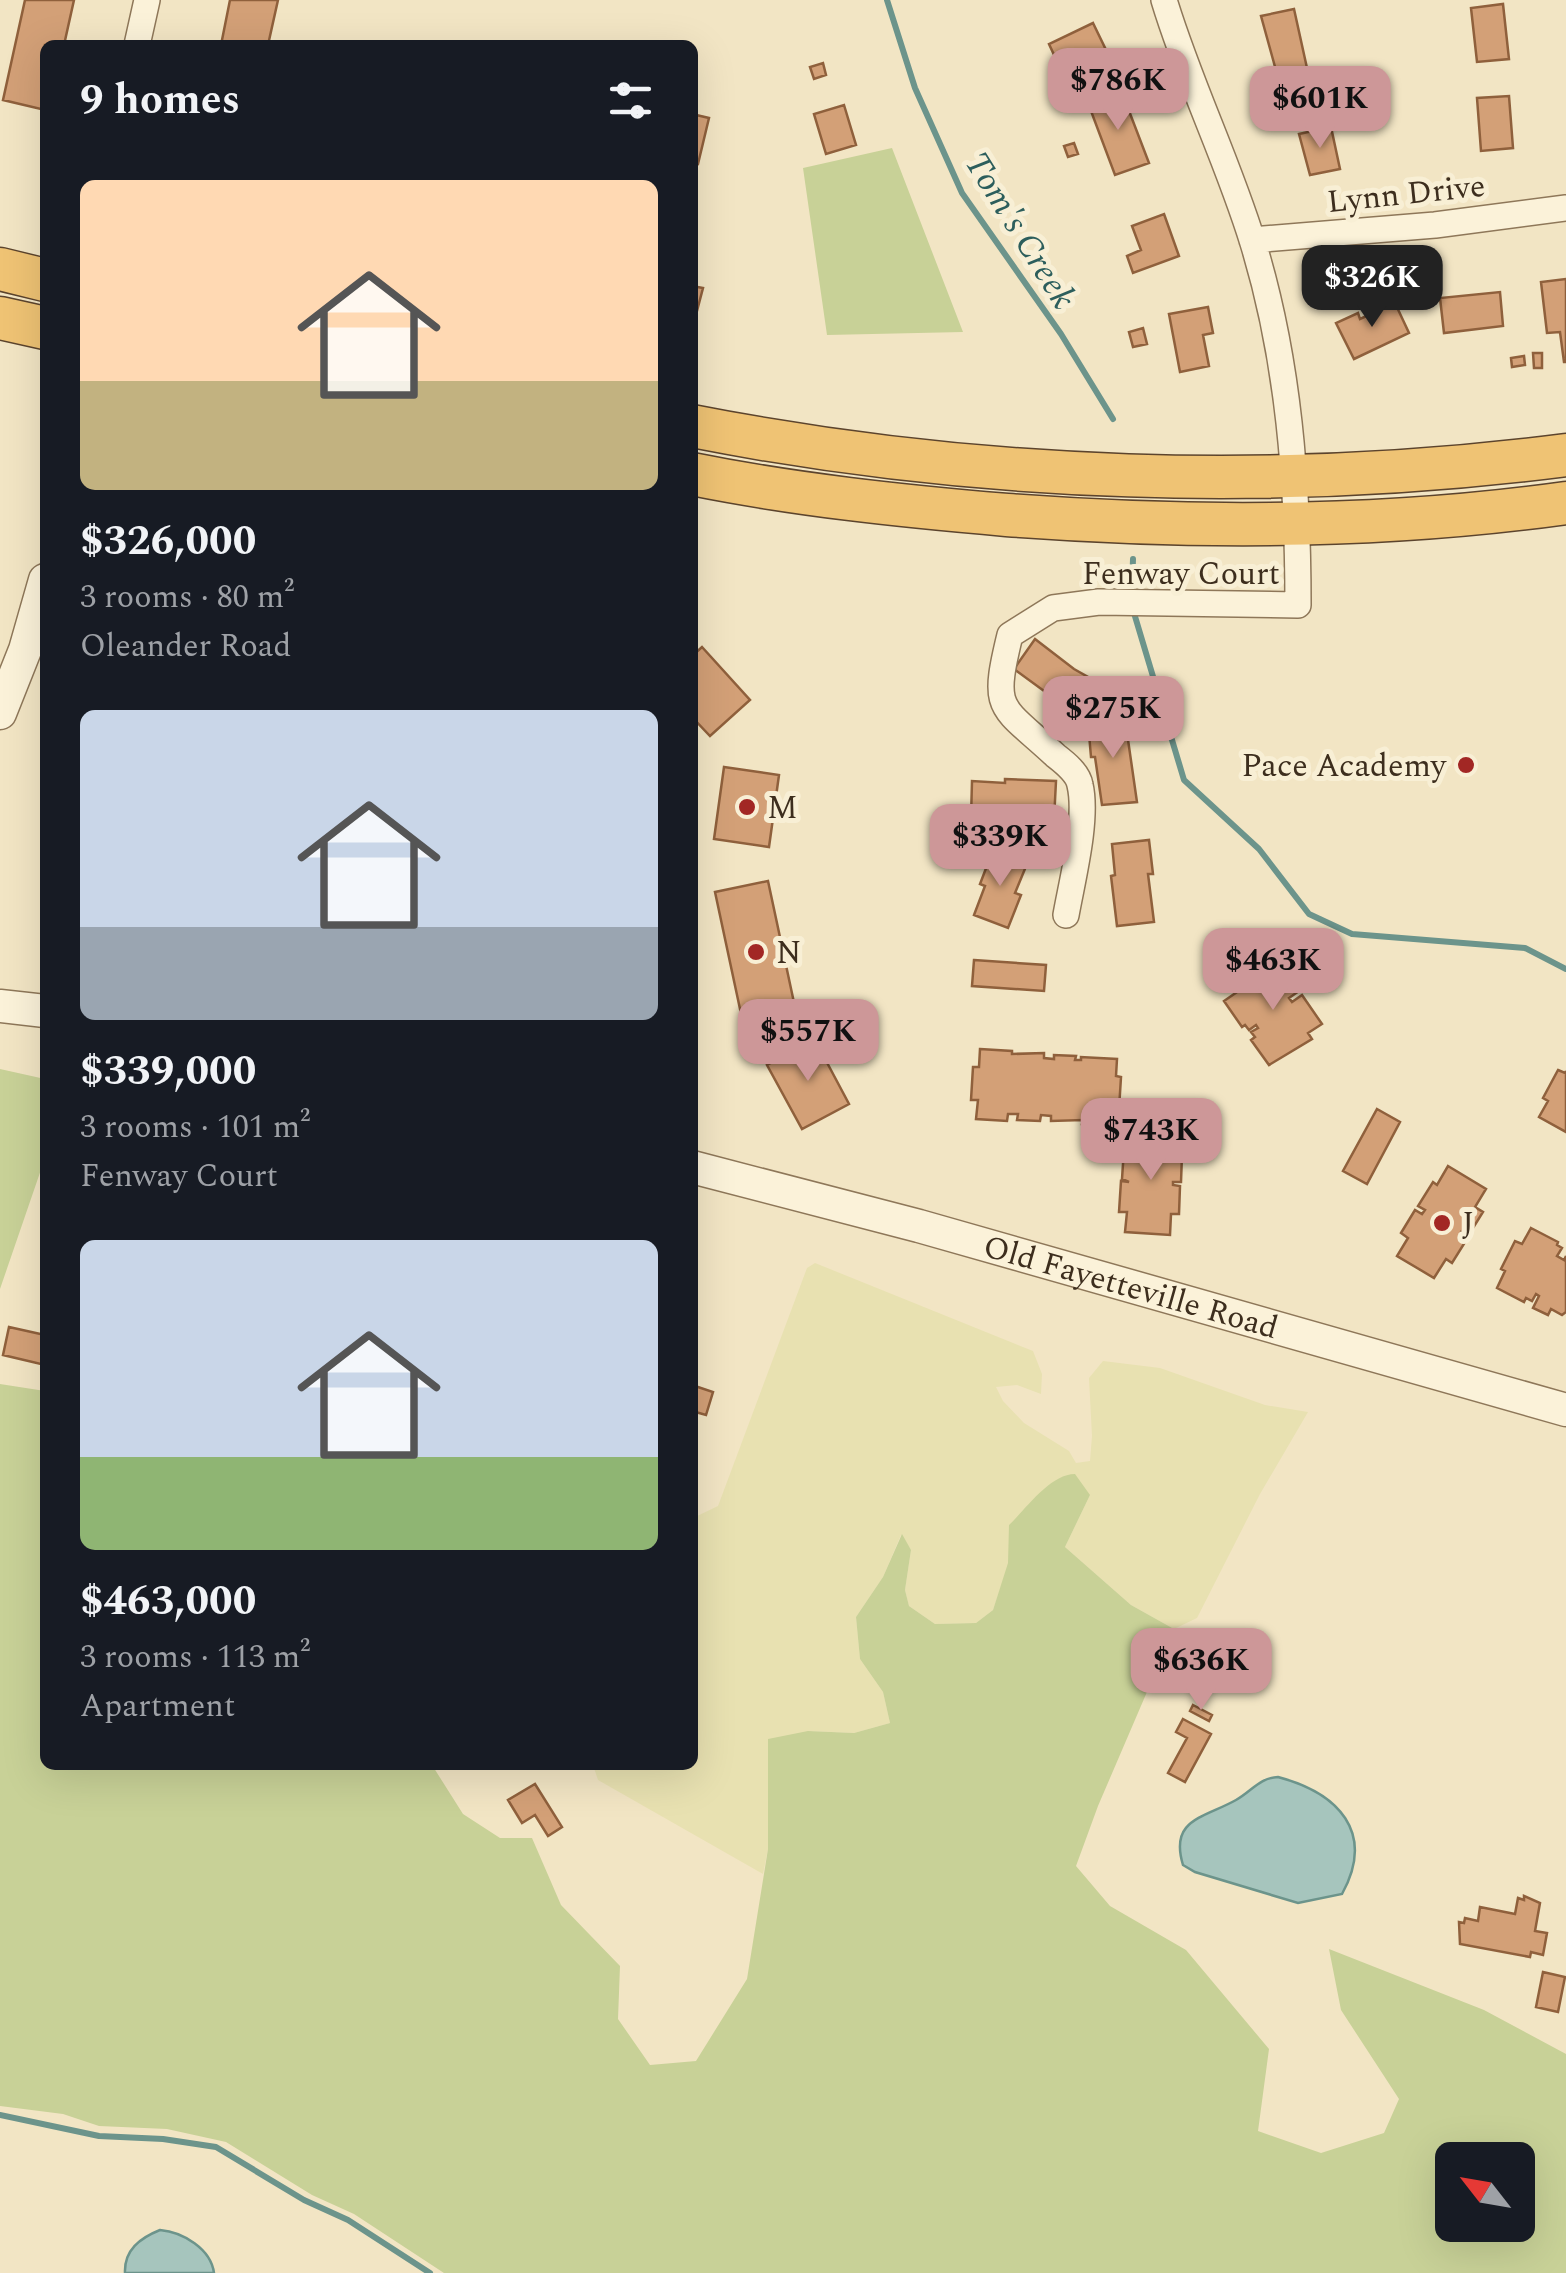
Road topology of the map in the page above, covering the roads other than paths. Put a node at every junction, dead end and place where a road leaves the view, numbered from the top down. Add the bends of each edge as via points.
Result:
1 (147, 0) edge
2 (1164, 0) edge
3 (138, 40) edge
4 (1566, 208) edge
5 (1252, 240) junction
6 (0, 270) edge
7 (40, 279) edge
8 (0, 318) edge
9 (40, 327) edge
10 (698, 427) edge
11 (1566, 455) edge
12 (1295, 474) junction
13 (698, 475) edge
14 (1566, 503) edge
15 (1298, 525) junction
16 (40, 597) edge
17 (0, 714) edge
18 (1066, 915) dead end
19 (0, 1006) edge
20 (40, 1010) edge
21 (698, 1169) edge
22 (1566, 1410) edge

1 - 3 street
2 - 5 street
4 - 5 street, Lynn Drive
5 - 12 street via 1272,315
6 - 7 highway
8 - 9 highway
10 - 12 highway via 946,463 1188,477
11 - 12 highway
12 - 15 street
13 - 15 highway via 955,510 1134,523
14 - 15 highway
15 - 18 street, Fenway Court via 1298,605 1099,602 1053,608 1010,634 998,683 1003,707 1080,783
16 - 17 street
19 - 20 street
21 - 22 street, Old Fayetteville Road

